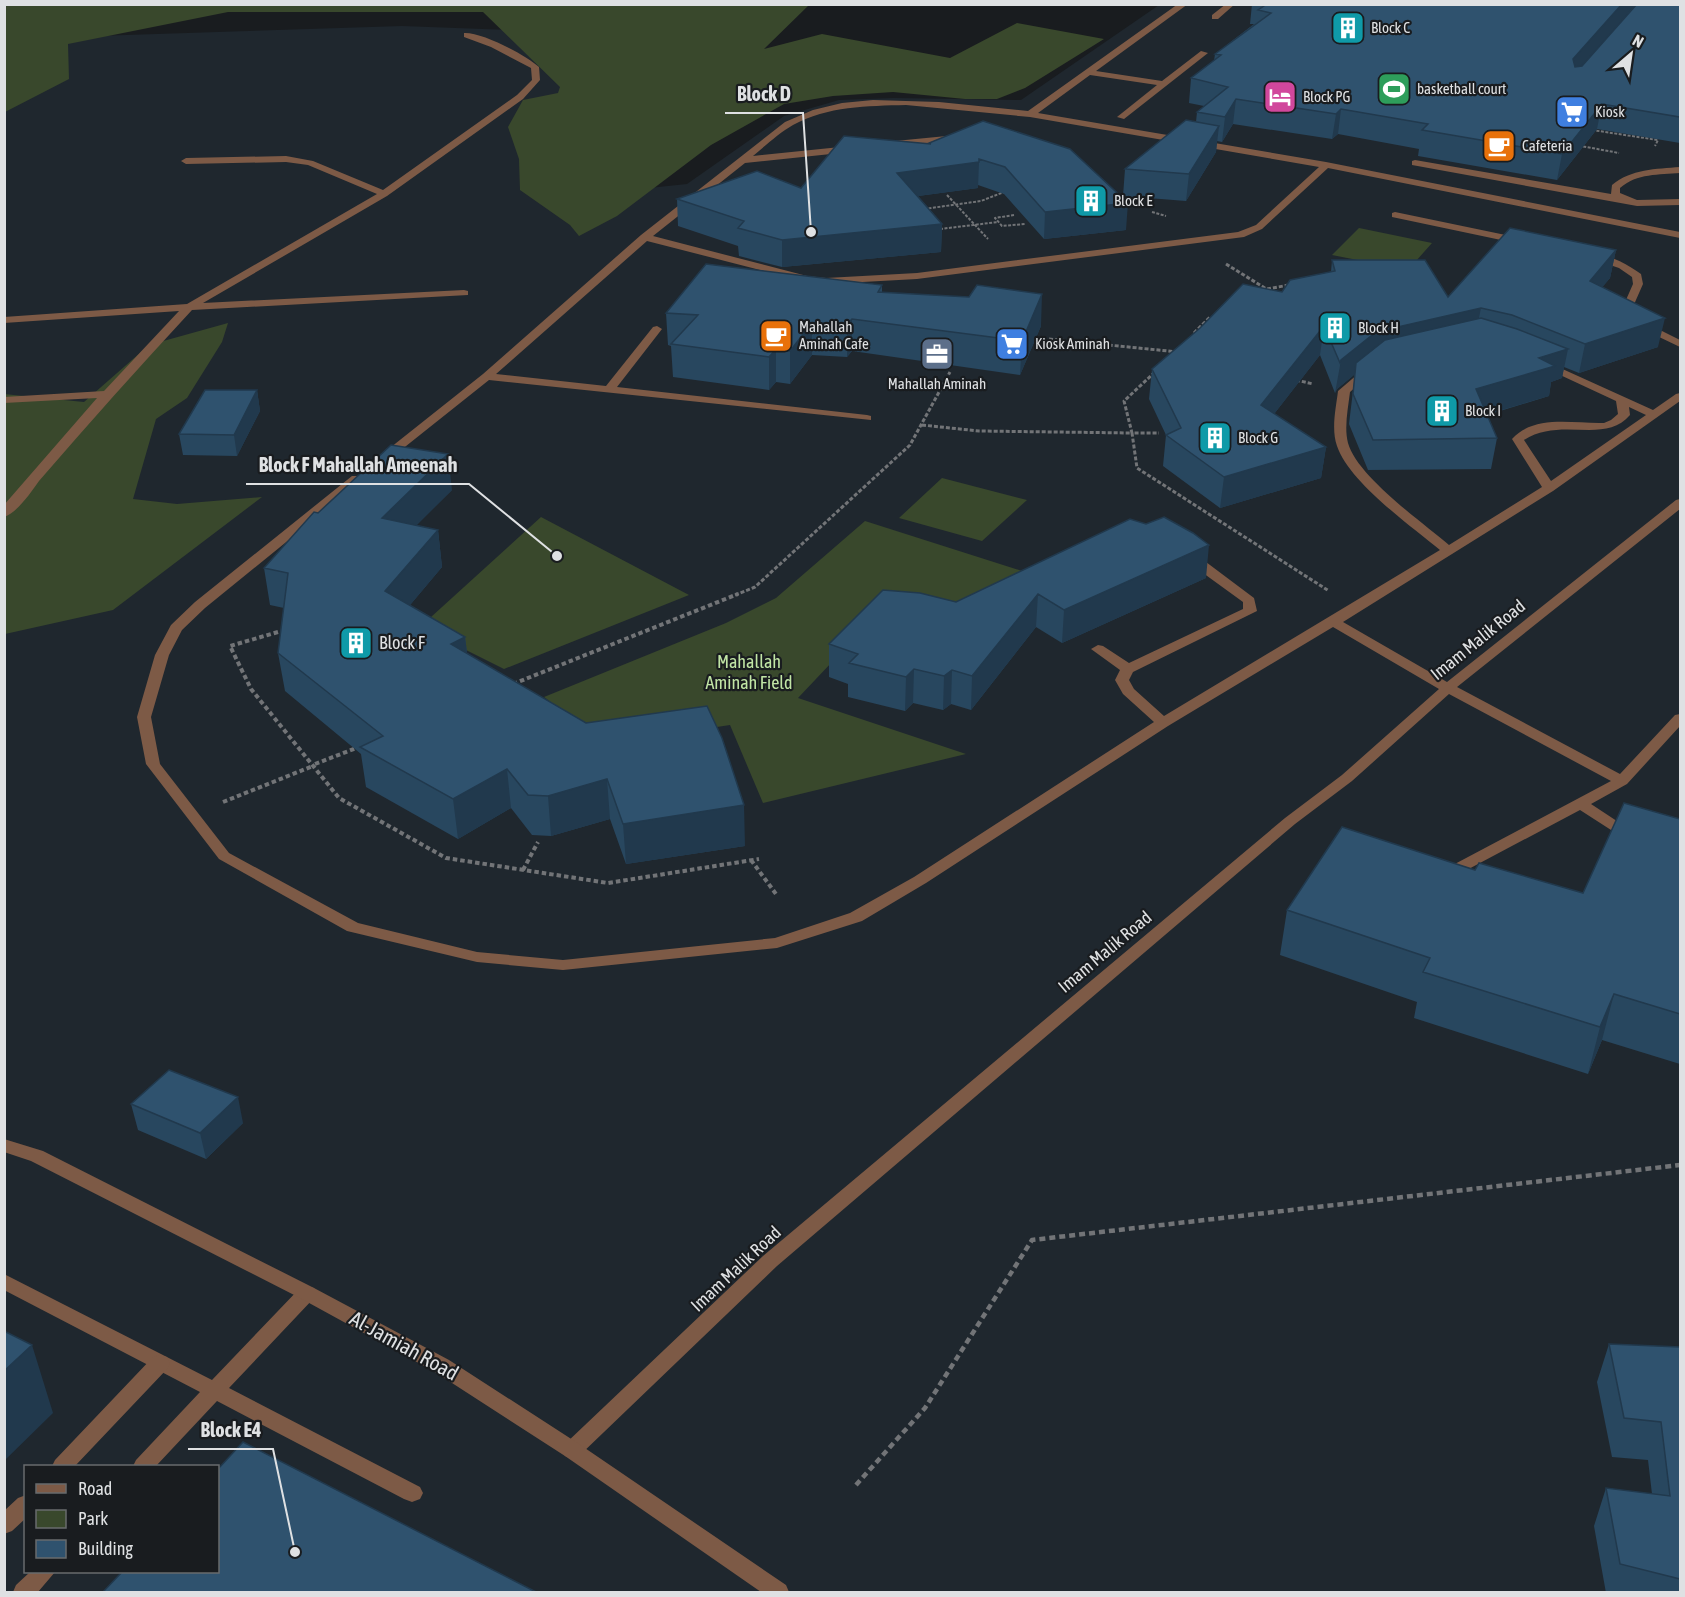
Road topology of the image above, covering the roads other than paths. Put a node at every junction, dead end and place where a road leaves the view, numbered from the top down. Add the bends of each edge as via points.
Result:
1 (1184, 4) edge
2 (1231, 4) edge
3 (1215, 17) dead end
4 (467, 35) dead end
5 (1204, 53) dead end
6 (1086, 72) junction
7 (1164, 84) junction
8 (1030, 114) junction
9 (1120, 117) dead end
10 (969, 136) edge
11 (886, 145) edge
12 (863, 148) edge
13 (745, 160) junction
14 (186, 161) dead end
15 (1415, 163) dead end
16 (1326, 165) junction
17 (1680, 170) edge
18 (384, 194) junction
19 (1620, 199) junction
20 (1680, 202) edge
21 (1395, 215) dead end
22 (1680, 235) edge
23 (645, 237) junction
24 (1534, 244) edge
25 (1581, 254) edge
26 (464, 293) dead end
27 (189, 307) junction
28 (4, 320) edge
29 (657, 329) dead end
30 (1680, 344) edge
31 (1533, 359) edge
32 (1376, 365) edge
33 (487, 376) junction
34 (609, 390) junction
35 (107, 394) junction
36 (1680, 396) edge
37 (4, 400) edge
38 (1622, 401) junction
39 (1653, 414) junction
40 (867, 418) dead end
41 (1549, 488) junction
42 (1680, 504) edge
43 (4, 513) edge
44 (1448, 550) junction
45 (1197, 562) edge
46 (1332, 621) junction
47 (1098, 649) dead end
48 (1128, 669) junction
49 (1448, 688) junction
50 (1680, 718) edge
51 (1163, 723) junction
52 (1622, 781) junction
53 (1580, 803) junction
54 (1647, 841) edge
55 (1457, 869) edge
56 (4, 1145) edge
57 (4, 1281) edge
58 (308, 1293) junction
59 (160, 1363) junction
60 (214, 1391) junction
61 (572, 1450) junction
62 (64, 1465) edge
63 (145, 1465) edge
64 (412, 1493) dead end
65 (24, 1506) edge
66 (4, 1525) edge
67 (43, 1573) edge
68 (24, 1593) edge
69 (778, 1593) edge

1 - 6 street
2 - 3 street
4 - 18 street via 524,59 536,67 536,80 520,97
5 - 7 street
6 - 7 street
6 - 8 street
7 - 9 street
8 - 13 street via 940,104 827,110 804,115 788,124
8 - 16 street
10 - 11 street
12 - 13 street
13 - 23 street
14 - 18 street via 278,159 310,163
15 - 19 street
16 - 22 street
16 - 23 street via 1259,227 1240,235 917,276 807,279
17 - 19 street via 1621,180 1615,187
18 - 27 street
19 - 20 street
21 - 24 street
23 - 33 street
25 - 30 street via 1623,266 1637,276 1638,284 1627,309 1636,322
26 - 27 street
27 - 28 street
27 - 35 street
29 - 34 street
31 - 38 street
32 - 44 street via 1344,391 1340,425 1344,449 1368,481
33 - 34 street
33 - 51 street via 176,628 162,655 144,717 153,764 224,856 353,927 477,957 563,965 777,943 856,917
34 - 40 street
35 - 37 street
35 - 43 street
36 - 39 street
38 - 39 street
38 - 41 street via 1624,415 1607,428 1546,424 1518,439
39 - 41 street
41 - 44 street
42 - 49 street, Imam Malik Road
44 - 46 street
45 - 48 street via 1249,601 1250,611
46 - 49 street
46 - 51 street
47 - 48 street
48 - 51 street via 1122,680 1128,691
49 - 52 street
49 - 61 street, Imam Malik Road via 1347,778 1290,821 770,1262
50 - 52 street
52 - 53 street
53 - 54 street via 1624,834
53 - 55 street
56 - 58 street, Al-Jamiah Road via 37,1156
57 - 59 street
58 - 60 street
58 - 61 street, Al-Jamiah Road via 442,1366
59 - 60 street
59 - 62 street
60 - 63 street
60 - 64 street
61 - 69 street, Al-Jamiah Road
65 - 66 street
67 - 68 street

